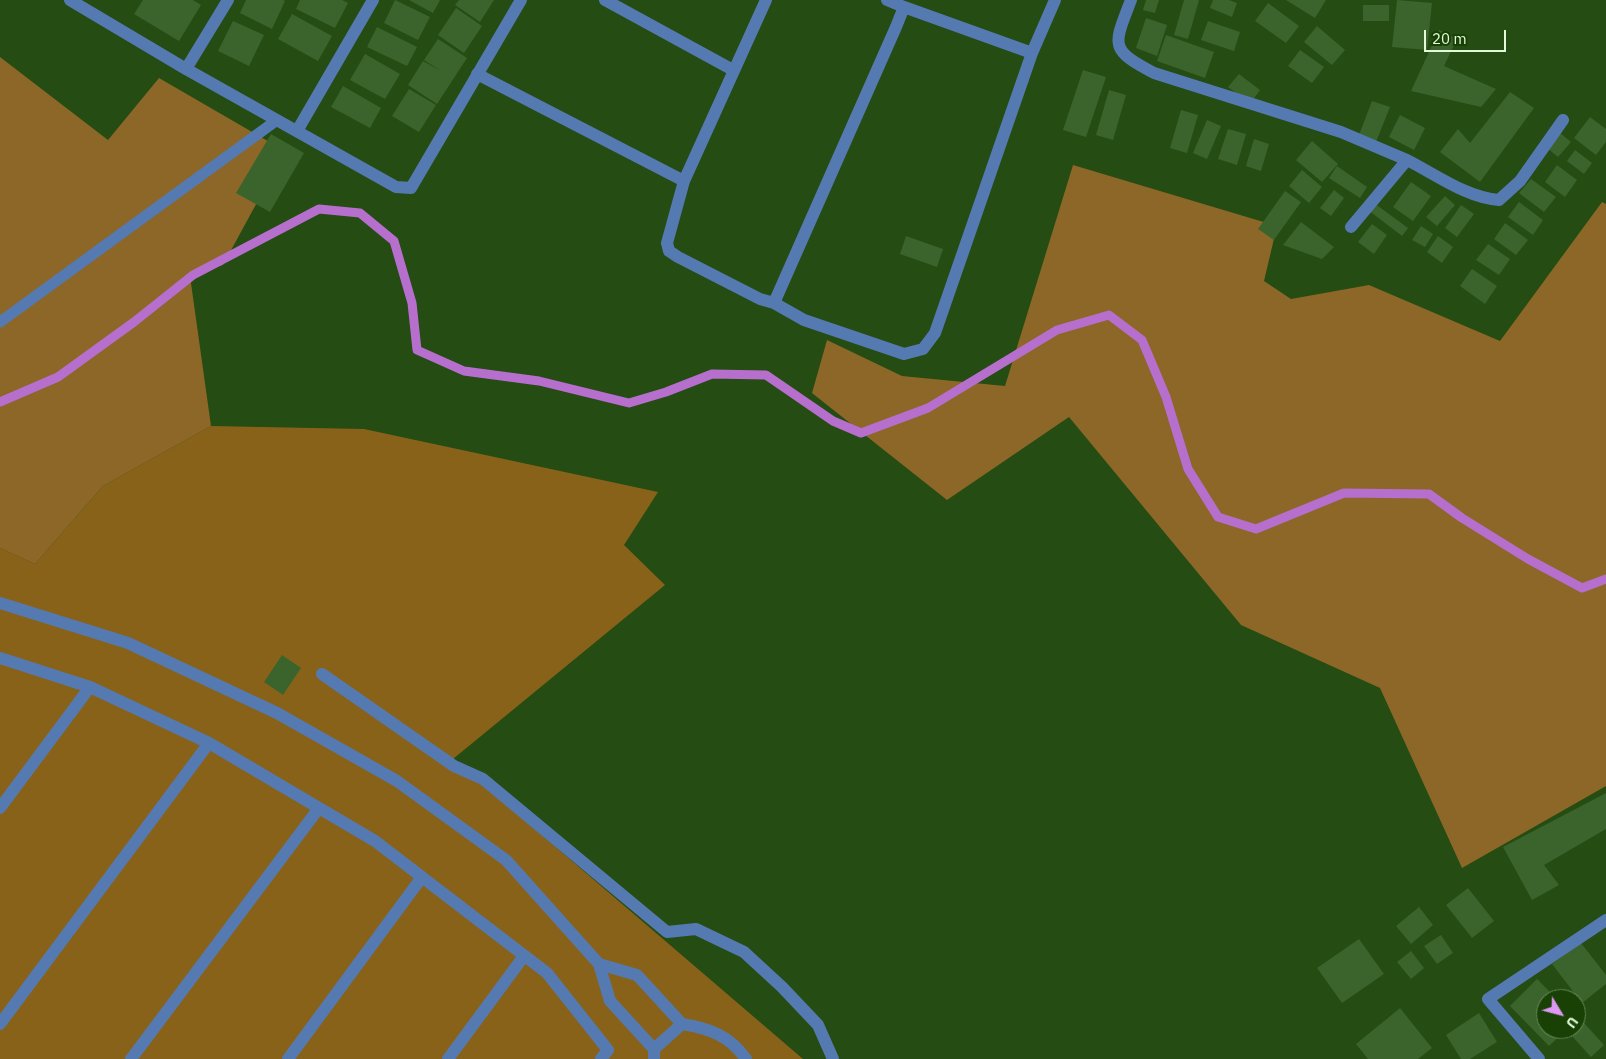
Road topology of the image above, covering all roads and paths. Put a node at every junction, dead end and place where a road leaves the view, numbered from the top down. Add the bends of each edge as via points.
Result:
1 (228, 0) edge
2 (373, 0) edge
3 (521, 0) edge
4 (605, 0) edge
5 (766, 0) edge
6 (886, 0) edge
7 (1055, 0) edge
8 (1131, 0) edge
9 (74, 1) edge
10 (904, 7) junction
11 (1032, 53) junction
12 (186, 70) junction
13 (733, 70) junction
14 (477, 74) junction
15 (277, 120) junction
16 (1562, 120) dead end
17 (297, 131) junction
18 (1407, 160) junction
19 (684, 181) junction
20 (1351, 227) dead end
21 (774, 303) junction
22 (0, 322) edge
23 (0, 603) edge
24 (0, 658) edge
25 (322, 674) dead end
26 (90, 687) junction
27 (209, 743) junction
28 (0, 808) edge
29 (319, 808) junction
30 (422, 877) junction
31 (1606, 920) edge
32 (524, 956) junction
33 (599, 964) junction
34 (0, 1024) edge
35 (682, 1024) junction
36 (654, 1054) edge
37 (131, 1059) edge
38 (288, 1059) edge
39 (448, 1059) edge
40 (601, 1059) edge
41 (746, 1059) edge
42 (833, 1059) edge
43 (1538, 1059) edge

1 - 12 street
2 - 17 street
3 - 14 street
4 - 13 street
5 - 13 street
6 - 10 street
7 - 11 street
8 - 18 street via 1117,37 1121,52 1132,62 1154,74 1341,132
9 - 12 street
10 - 11 street
10 - 21 street
11 - 21 street via 935,333 923,349 904,354 804,320
12 - 15 street
13 - 19 street
14 - 17 street via 411,188 396,187
14 - 19 street
15 - 17 street
15 - 22 lane
16 - 18 street via 1520,181 1499,200 1461,188
18 - 20 street
19 - 21 street via 667,243 669,251 760,299
23 - 33 street via 128,643 277,713 397,781 506,860
24 - 26 street
25 - 42 street via 454,766 483,779 667,932 696,929 744,952 818,1025
26 - 27 street
26 - 28 street
27 - 29 street
27 - 34 street
29 - 30 street via 375,840
29 - 37 street
30 - 32 street
30 - 38 street
31 - 43 street via 1488,999
32 - 39 street
32 - 40 street via 547,973 608,1050
33 - 35 street via 637,975
33 - 36 street via 610,1002
35 - 36 street
35 - 41 street via 705,1027 722,1035

